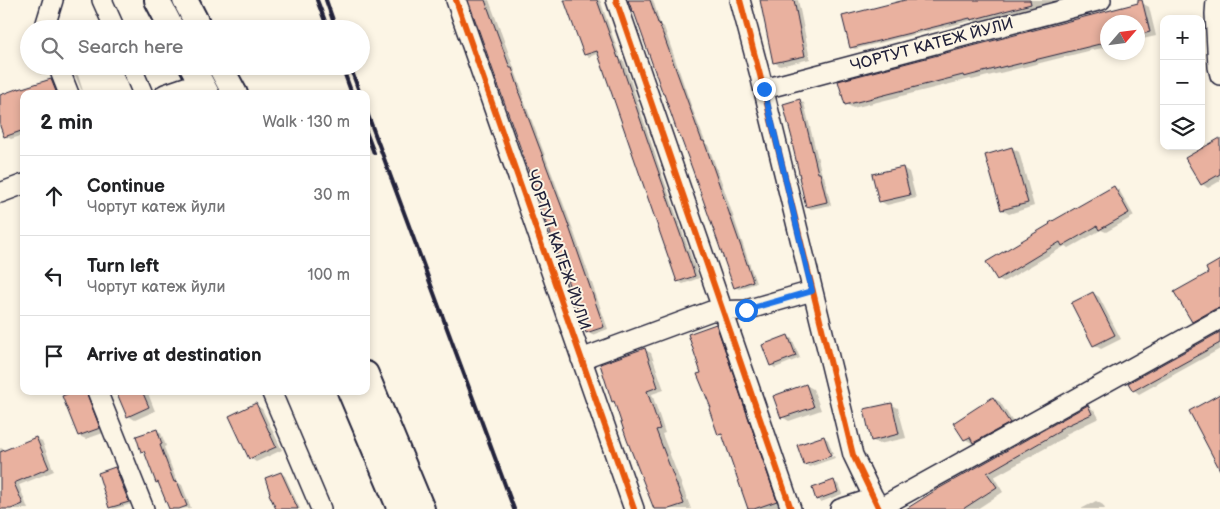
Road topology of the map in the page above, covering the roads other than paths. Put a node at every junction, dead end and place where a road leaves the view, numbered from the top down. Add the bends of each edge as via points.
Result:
1 (53, 0) edge
2 (102, 0) edge
3 (157, 0) edge
4 (185, 0) edge
5 (456, 0) edge
6 (616, 0) edge
7 (740, 0) edge
8 (1101, 0) edge
9 (1216, 0) edge
10 (47, 20) edge
11 (111, 20) edge
12 (167, 20) edge
13 (195, 20) edge
14 (62, 75) edge
15 (135, 75) edge
16 (225, 75) edge
17 (1220, 75) edge
18 (200, 81) edge
19 (764, 89) junction
20 (67, 90) edge
21 (141, 90) edge
22 (175, 90) edge
23 (233, 90) edge
24 (20, 186) edge
25 (0, 193) edge
26 (812, 291) junction
27 (723, 311) junction
28 (1220, 319) edge
29 (581, 359) junction
30 (370, 384) edge
31 (99, 395) edge
32 (272, 395) edge
33 (352, 395) edge
34 (877, 505) edge
35 (144, 509) edge
36 (321, 509) edge
37 (400, 509) edge
38 (422, 509) edge
39 (634, 509) edge
40 (791, 509) edge
41 (840, 509) edge

1 - 10 street
2 - 11 street
3 - 12 main road
4 - 13 main road
5 - 29 street, ЧОРТУТ КАТЕЖ ЙУЛИ
6 - 27 street
7 - 19 street
8 - 19 street, ЧОРТУТ КАТЕЖ ЙУЛИ
9 - 17 street
14 - 20 street
15 - 21 street
16 - 23 main road
18 - 22 street
19 - 26 street
24 - 25 street
26 - 27 street via 746,310
26 - 34 street via 853,455
27 - 29 street via 711,311
27 - 40 street
28 - 34 street
29 - 39 street, ЧОРТУТ КАТЕЖ ЙУЛИ
30 - 38 main road
31 - 35 street
32 - 36 street
33 - 37 main road
34 - 41 street

